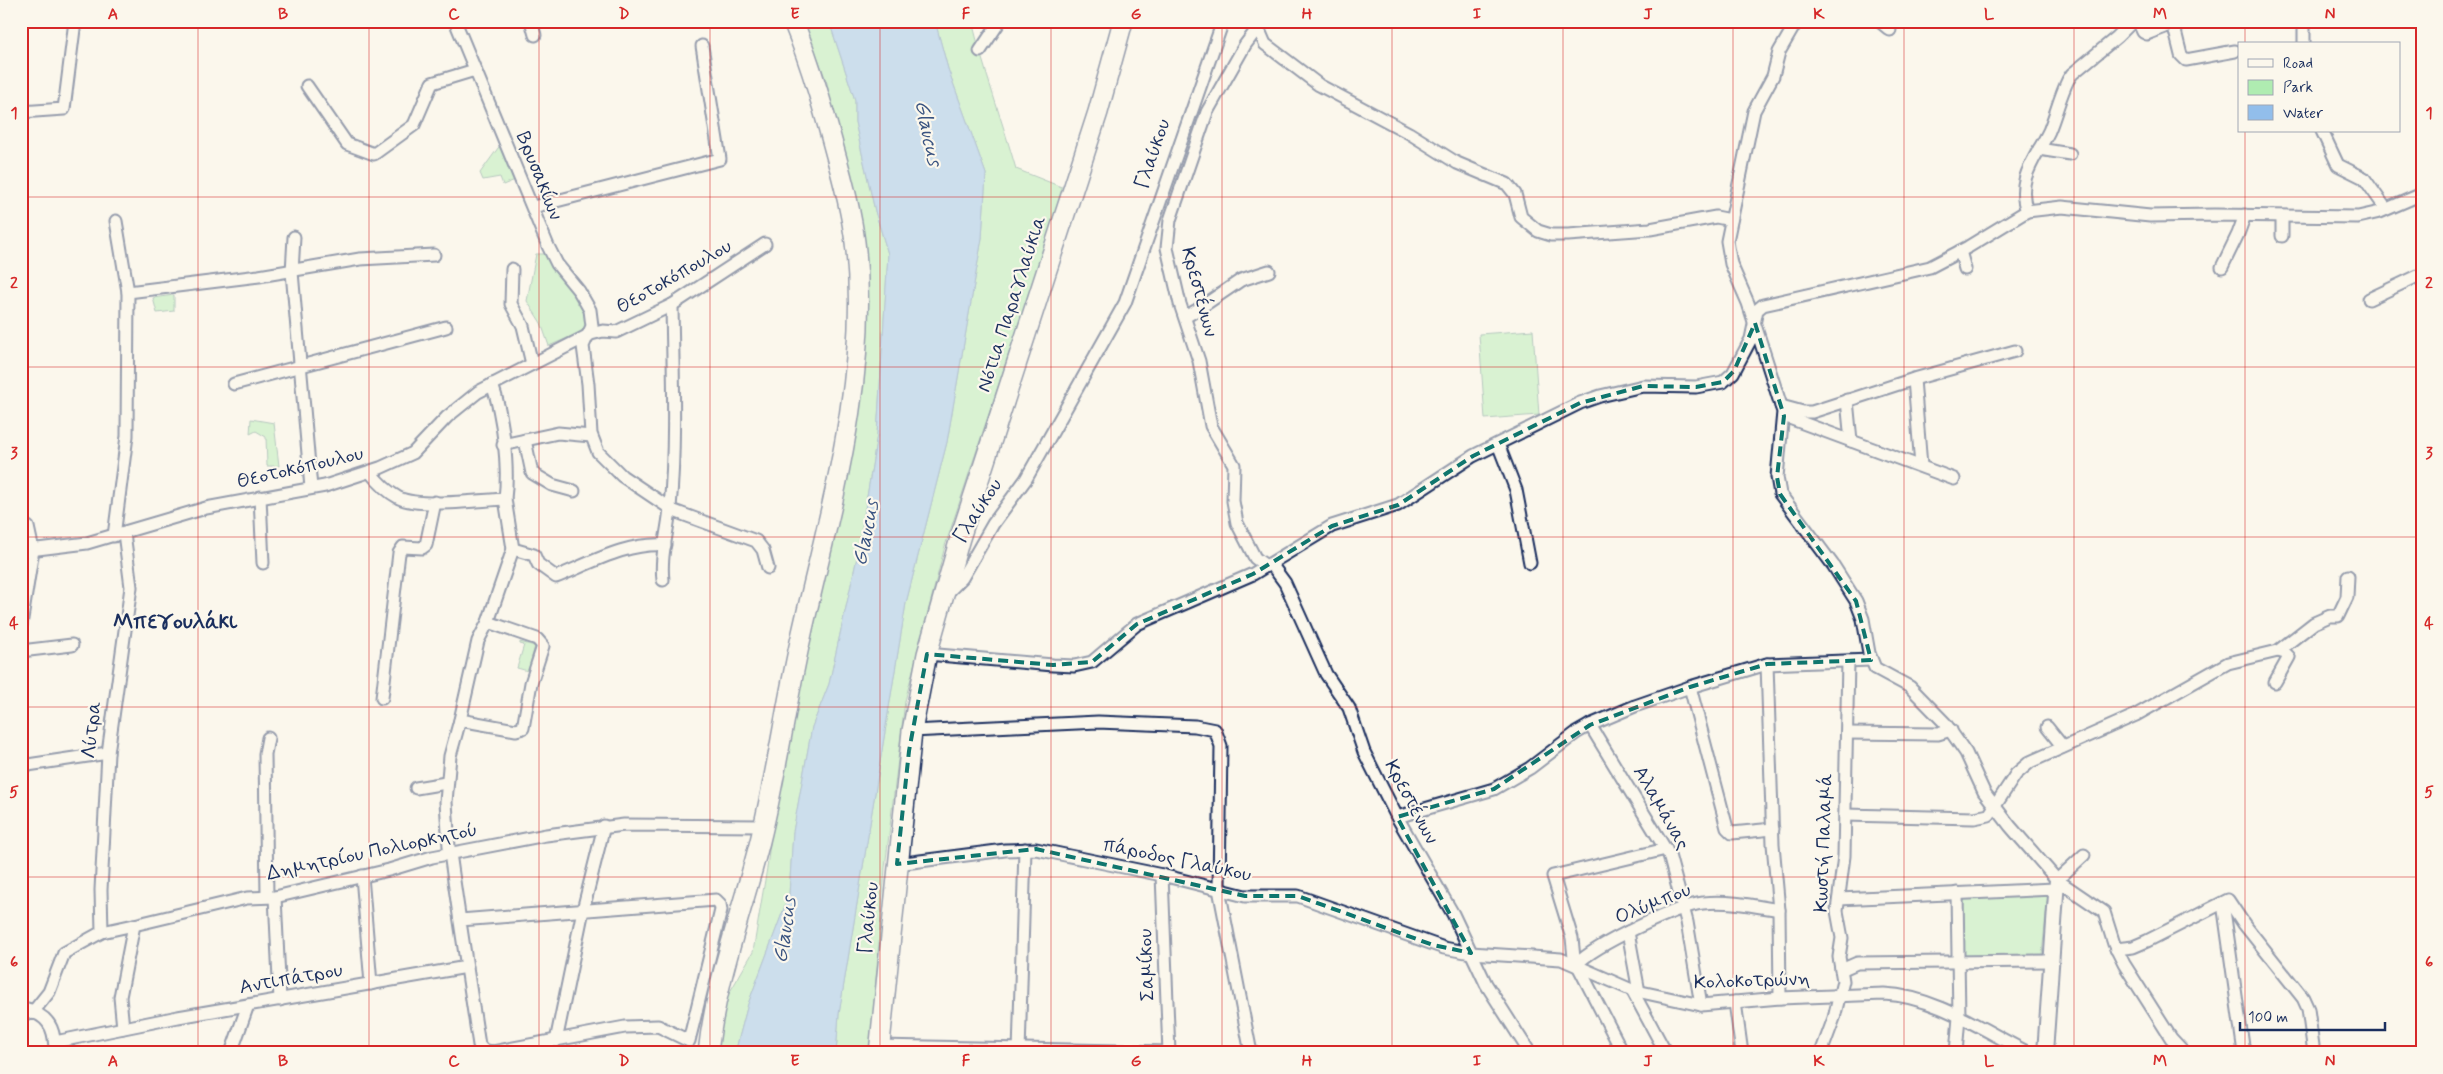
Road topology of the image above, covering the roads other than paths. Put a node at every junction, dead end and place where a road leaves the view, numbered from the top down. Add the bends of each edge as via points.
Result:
1 (75, 21) edge
2 (455, 21) edge
3 (531, 21) edge
4 (793, 21) edge
5 (1000, 21) edge
6 (1123, 21) edge
7 (1223, 21) edge
8 (1797, 21) edge
9 (1879, 21) edge
10 (2133, 21) edge
11 (2138, 21) edge
12 (2304, 21) edge
13 (1256, 25) edge
14 (1890, 30) dead end
15 (535, 35) dead end
16 (2304, 42) edge
17 (702, 46) dead end
18 (980, 51) dead end
19 (2235, 51) dead end
20 (475, 70) junction
21 (307, 86) dead end
22 (21, 112) edge
23 (2322, 132) edge
24 (2039, 148) junction
25 (2070, 154) dead end
26 (2420, 197) edge
27 (533, 207) junction
28 (2386, 210) junction
29 (2028, 211) junction
30 (2245, 215) junction
31 (2282, 217) junction
32 (1731, 220) junction
33 (116, 221) dead end
34 (294, 236) dead end
35 (2282, 236) dead end
36 (765, 244) dead end
37 (1960, 251) junction
38 (434, 255) dead end
39 (2222, 267) dead end
40 (512, 269) dead end
41 (1966, 269) dead end
42 (1269, 271) dead end
43 (292, 272) junction
44 (2422, 274) edge
45 (128, 292) junction
46 (2369, 299) dead end
47 (672, 305) junction
48 (1185, 317) junction
49 (1755, 322) junction
50 (446, 327) dead end
51 (586, 337) junction
52 (2015, 351) dead end
53 (532, 364) junction
54 (300, 365) junction
55 (1914, 378) junction
56 (234, 384) dead end
57 (492, 384) junction
58 (1848, 400) junction
59 (1783, 411) junction
60 (592, 436) junction
61 (525, 440) junction
62 (1851, 441) junction
63 (1498, 444) junction
64 (503, 445) junction
65 (1922, 466) junction
66 (370, 472) junction
67 (1954, 478) dead end
68 (311, 488) junction
69 (574, 491) dead end
70 (260, 497) junction
71 (505, 499) junction
72 (434, 502) junction
73 (670, 508) junction
74 (28, 527) dead end
75 (119, 534) junction
76 (665, 545) junction
77 (27, 550) edge
78 (513, 550) junction
79 (263, 563) dead end
80 (1530, 563) dead end
81 (1268, 565) junction
82 (768, 568) dead end
83 (2348, 576) dead end
84 (663, 580) dead end
85 (941, 600) junction
86 (488, 622) junction
87 (21, 625) edge
88 (72, 645) dead end
89 (21, 651) edge
90 (2278, 651) junction
91 (927, 654) junction
92 (1871, 660) junction
93 (1848, 661) junction
94 (1767, 664) junction
95 (2275, 682) dead end
96 (1690, 687) junction
97 (382, 698) dead end
98 (460, 720) junction
99 (1590, 725) junction
100 (2047, 727) dead end
101 (1950, 730) junction
102 (912, 731) junction
103 (1847, 733) junction
104 (268, 738) dead end
105 (2063, 747) junction
106 (108, 753) junction
107 (21, 766) edge
108 (446, 783) junction
109 (416, 788) dead end
110 (1995, 808) junction
111 (1845, 815) junction
112 (1397, 817) junction
113 (604, 826) junction
114 (763, 826) junction
115 (1773, 829) junction
116 (1025, 849) junction
117 (1666, 849) junction
118 (450, 854) junction
119 (2084, 855) dead end
120 (897, 864) junction
121 (1162, 875) junction
122 (362, 876) junction
123 (2056, 884) junction
124 (1219, 889) junction
125 (1957, 893) junction
126 (271, 896) junction
127 (1839, 899) junction
128 (2226, 901) junction
129 (1684, 909) junction
130 (583, 910) junction
131 (1779, 910) junction
132 (460, 920) junction
133 (134, 924) junction
134 (102, 932) junction
135 (1628, 932) junction
136 (2116, 949) junction
137 (1471, 953) junction
138 (2049, 960) junction
139 (1958, 961) junction
140 (1577, 964) junction
141 (467, 967) junction
142 (1841, 970) junction
143 (371, 984) junction
144 (1636, 991) junction
145 (1840, 997) junction
146 (1780, 998) junction
147 (280, 1000) junction
148 (1736, 1002) junction
149 (1701, 1005) junction
150 (248, 1006) junction
151 (27, 1011) edge
152 (1959, 1018) junction
153 (122, 1028) junction
154 (556, 1042) junction
155 (708, 1046) edge
156 (55, 1047) edge
157 (879, 1049) edge
158 (1019, 1051) edge
159 (1169, 1052) edge
160 (1666, 1052) edge
161 (231, 1053) edge
162 (1251, 1053) edge
163 (1530, 1053) edge
164 (1623, 1053) edge
165 (1742, 1053) edge
166 (1821, 1053) edge
167 (1956, 1053) edge
168 (2029, 1053) edge
169 (2044, 1053) edge
170 (2185, 1053) edge
171 (2244, 1053) edge
172 (2314, 1053) edge

1 - 22 street via 64,109
2 - 20 street, Βρυσακίων
3 - 15 street
4 - 114 main road via 816,84 850,203 858,297 854,368 837,482 801,634
5 - 18 street
6 - 85 main road, Νότια Παραγλαύκια via 1098,112
7 - 85 street, Γλαύκου via 1125,303 1026,479 993,524 962,578
8 - 32 street via 1779,52 1773,76 1754,111
9 - 14 street
10 - 24 street via 2072,74
11 - 19 street via 2146,34 2170,25 2174,27 2181,55 2186,60
12 - 16 street
13 - 32 street via 1265,44 1338,97 1409,133 1457,163 1507,184 1515,194 1522,217 1538,231 1568,235 1650,229 1715,217
13 - 48 street, Κρεστένων via 1207,112 1170,220 1167,248
17 - 27 street via 720,159
20 - 21 street via 432,83 414,125 374,154 347,144
20 - 27 street, Βρυσακίων
23 - 28 street via 2338,165 2364,178
24 - 25 street
24 - 29 street via 2024,179
26 - 28 street
27 - 51 street, Βρυσακίων via 553,257 590,310 592,324
28 - 31 street via 2358,217
29 - 30 street via 2062,207 2150,216
29 - 37 street
30 - 31 street
30 - 39 street
31 - 35 street
32 - 49 street via 1727,241 1730,260
33 - 45 street, Λύτρα
34 - 43 street
36 - 47 street, Θεοτοκόπουλου
37 - 41 street
37 - 49 street via 1925,268 1768,303 1757,310
38 - 43 street via 360,259
40 - 53 street via 511,304 523,326
42 - 48 street via 1240,280
43 - 45 street
43 - 54 street
44 - 46 street
45 - 75 street, Λύτρα via 127,436
47 - 51 street, Θεοτοκόπουλου via 616,332 603,331
47 - 73 street via 674,416
48 - 81 street, Κρεστένων via 1199,361 1211,426 1234,465 1234,509 1239,529 1255,558
49 - 59 street
49 - 63 street via 1751,339 1734,371 1723,382 1696,388 1649,385 1608,394 1580,403
50 - 54 street
51 - 53 street, Θεοτοκόπουλου
51 - 60 street, Βρυσακίων via 583,346
52 - 55 street
53 - 57 street, Θεοτοκόπουλου
54 - 56 street
54 - 68 street
55 - 58 street
55 - 65 street
57 - 64 street via 500,409
57 - 66 street, Θεοτοκόπουλου via 458,408 412,453
58 - 59 street via 1809,413
58 - 62 street
59 - 62 street
59 - 92 street via 1777,477 1780,494 1856,601
60 - 61 street via 558,433
60 - 73 street via 598,452 614,468
61 - 64 street
61 - 69 street via 532,473 552,485
62 - 65 street
63 - 80 street via 1516,490
63 - 81 street via 1452,468 1398,505 1332,526
64 - 71 street
65 - 67 street
66 - 68 street, Θεοτοκόπουλου
66 - 72 street via 400,498
68 - 70 street, Θεοτοκόπουλου
70 - 75 street, Θεοτοκόπουλου via 206,508
70 - 79 street
71 - 72 street
71 - 78 street
72 - 97 street via 426,545 422,548 403,547 399,553
73 - 76 street
73 - 82 street via 753,539 763,550
74 - 77 street
75 - 77 street, Θεοτοκόπουλου via 87,543
75 - 106 street, Λύτρα via 130,571 129,609
76 - 78 street via 627,548 556,577 538,564 534,555
76 - 84 street
77 - 87 street
78 - 86 street
81 - 91 street via 1137,624 1098,658 1086,664 1053,665
81 - 112 street, Κρεστένων via 1285,583 1326,674 1349,708 1364,752
83 - 90 street via 2347,597 2338,616 2314,622
85 - 91 main road, Γλαύκου
86 - 98 street via 476,646
86 - 98 street via 536,640 543,646 531,683 523,728 516,730
88 - 89 street
90 - 95 street via 2289,657
90 - 105 street via 2228,663 2142,711
91 - 102 main road, Γλαύκου
92 - 93 street
92 - 101 street via 1881,672 1910,687
93 - 94 street
93 - 103 street, Κωστή Παλαμά
94 - 96 street
94 - 115 street
96 - 99 street
96 - 115 street via 1727,828 1732,833
98 - 108 street
99 - 112 street via 1494,789
99 - 117 street, Αλαμάνας
100 - 105 street
101 - 103 street via 1938,734
101 - 110 street
102 - 120 main road, Γλαύκου
102 - 124 street via 1098,722 1195,726 1215,730 1221,746
103 - 111 street, Κωστή Παλαμά
104 - 126 street via 265,754
105 - 110 street via 2021,769
106 - 107 street
106 - 134 street, Λύτρα
108 - 109 street
108 - 118 street
110 - 111 street via 1989,815 1974,818
110 - 123 street
111 - 127 street, Κωστή Παλαμά
112 - 137 street, Κρεστένων via 1453,914
113 - 114 street, Δημητρίου Πολιορκητού
113 - 118 street, Δημητρίου Πολιορκητού
113 - 130 street
114 - 155 main road
115 - 131 street
116 - 120 street, πάροδος Γλαύκου
116 - 121 street, πάροδος Γλαύκου
116 - 158 street
117 - 129 street, Αλαμάνας
117 - 140 street via 1553,876
118 - 122 street, Δημητρίου Πολιορκητού
118 - 132 street
119 - 123 street
120 - 157 main road, Γλαύκου
121 - 124 street, πάροδος Γλαύκου
121 - 159 street, Σαμίκου
122 - 126 street, Δημητρίου Πολιορκητού
122 - 143 street
123 - 125 street
123 - 136 street via 2104,912
123 - 138 street
124 - 137 street, πάροδος Γλαύκου via 1245,896 1298,896 1433,945
124 - 162 street
125 - 127 street
125 - 139 street
126 - 133 street, Δημητρίου Πολιορκητού via 247,898
126 - 147 street
127 - 142 street, Κωστή Παλαμά
128 - 136 street via 2147,941
128 - 171 street
128 - 172 street via 2304,998
129 - 131 street, Ολύμπου via 1709,902
129 - 135 street, Ολύμπου
129 - 149 street, Αλαμάνας
130 - 132 street
130 - 154 street
130 - 154 street via 716,900 721,910 689,1041 658,1026 626,1027
131 - 146 street
132 - 141 street
133 - 134 street, Δημητρίου Πολιορκητού
133 - 153 street via 120,997
134 - 151 street, Δημητρίου Πολιορκητού via 64,953 49,992
135 - 140 street, Ολύμπου via 1593,950
135 - 144 street
136 - 170 street via 2171,1038
137 - 140 street, Κολοκοτρώνη via 1553,958
137 - 163 street, Κρεστένων via 1486,984
138 - 139 street
138 - 169 street
139 - 142 street via 1857,963
139 - 152 street
140 - 144 street, Κολοκοτρώνη via 1592,974
140 - 164 street
141 - 143 street, Αντιπάτρου
141 - 154 street via 479,1045 483,1050 492,1052
142 - 145 street, Κωστή Παλαμά
143 - 147 street, Αντιπάτρου
144 - 149 street, Κολοκοτρώνη
144 - 160 street
145 - 146 street, Κολοκοτρώνη
145 - 152 street, Κολοκοτρώνη via 1896,995
145 - 166 street, Κωστή Παλαμά
146 - 148 street, Κολοκοτρώνη
147 - 150 street, Αντιπάτρου
148 - 149 street, Κολοκοτρώνη
148 - 165 street
150 - 153 street, Αντιπάτρου
150 - 161 street
151 - 156 street via 49,1022
152 - 167 street
152 - 168 street, Κολοκοτρώνη
153 - 156 street, Αντιπάτρου
157 - 158 street
158 - 159 street

